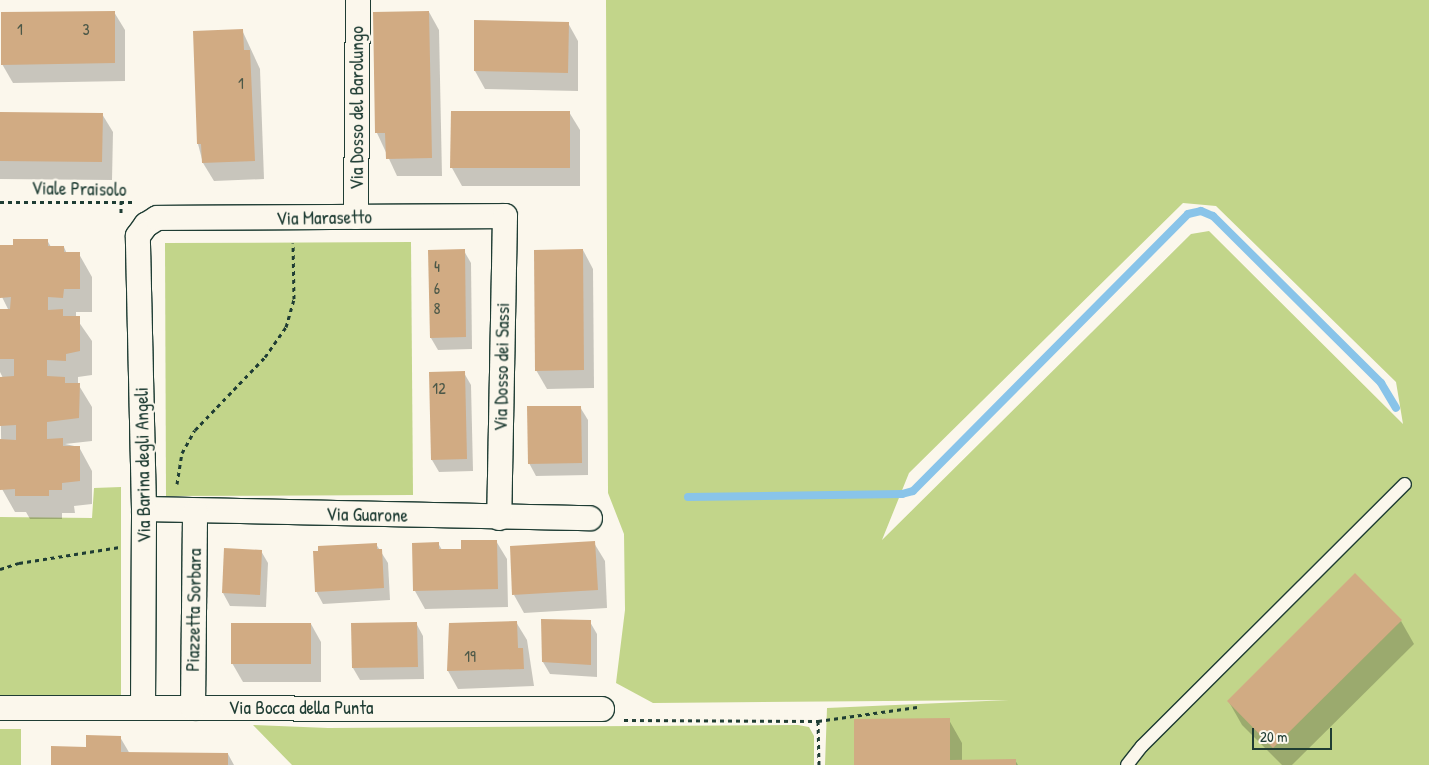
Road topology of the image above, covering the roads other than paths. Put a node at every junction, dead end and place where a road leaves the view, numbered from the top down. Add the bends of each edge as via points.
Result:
1 (358, 0) edge
2 (505, 216) joint
3 (356, 217) junction
4 (146, 225) joint
5 (1405, 484) dead end
6 (144, 509) junction
7 (185, 511) junction
8 (499, 518) junction
9 (590, 518) dead end
10 (0, 708) edge
11 (143, 708) junction
12 (193, 708) junction
13 (609, 715) road end
14 (1127, 765) edge

1 - 3 street, Via Dosso del Barolungo
2 - 3 street, Via Marasetto
2 - 8 street, Via Dosso dei Sassi
3 - 4 street, Via Marasetto via 157,218
4 - 6 street, Via Barina degli Angeli via 138,236
5 - 14 lane via 1142,746
6 - 7 street, Via Guarone
6 - 11 street, Via Barina degli Angeli
7 - 8 street, Via Guarone
7 - 12 street, Piazzetta Sorbara
8 - 9 street, Via Guarone
10 - 11 street, Via Bocca della Punta
11 - 12 street, Via Bocca della Punta
12 - 13 street, Via Bocca della Punta

